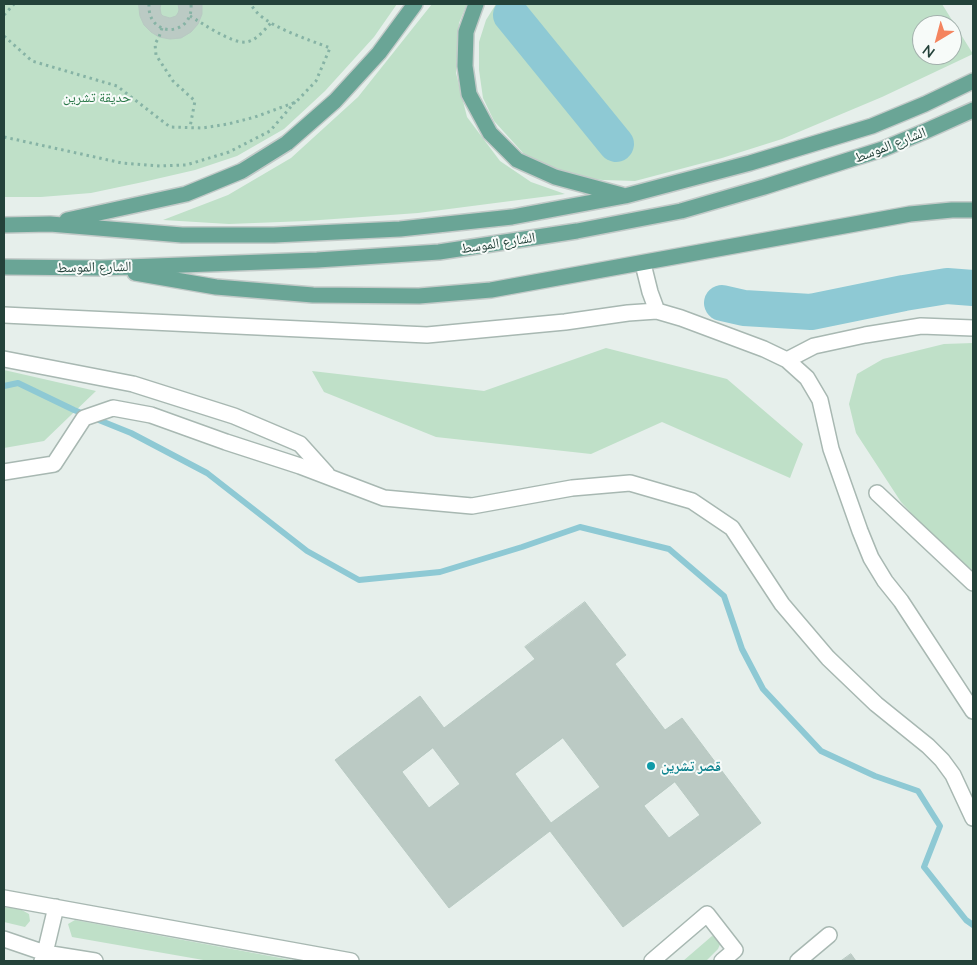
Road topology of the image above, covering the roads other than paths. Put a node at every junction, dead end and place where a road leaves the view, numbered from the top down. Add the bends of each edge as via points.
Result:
1 (415, 4) edge
2 (476, 4) edge
3 (973, 81) edge
4 (973, 110) edge
5 (625, 196) junction
6 (973, 210) edge
7 (50, 224) junction
8 (4, 225) edge
9 (643, 264) junction
10 (4, 267) edge
11 (102, 268) junction
12 (657, 311) junction
13 (4, 315) edge
14 (973, 328) edge
15 (4, 359) edge
16 (787, 360) junction
17 (4, 472) edge
18 (330, 477) junction
19 (877, 493) dead end
20 (973, 583) edge
21 (973, 711) edge
22 (973, 818) edge
23 (4, 898) edge
24 (56, 907) junction
25 (829, 934) dead end
26 (4, 939) edge
27 (47, 959) edge
28 (95, 961) edge
29 (351, 961) edge
30 (652, 961) edge
31 (722, 961) edge
32 (798, 961) edge

1 - 7 main road via 380,53 335,102 288,143 257,162 186,194
2 - 5 main road via 466,32 465,66 469,94 490,133 517,160 554,177
3 - 5 main road, الشارع الموسط via 872,126
4 - 11 main road, الشارع الموسط via 883,149 764,187 680,211 559,234 438,252
5 - 7 main road, الشارع الموسط via 512,218 390,230 182,235
6 - 9 main road via 910,214
7 - 8 main road, الشارع الموسط
9 - 11 main road via 491,290 419,296 313,295 216,287
9 - 12 lane
10 - 11 main road, الشارع الموسط
12 - 13 lane via 428,335
12 - 16 lane
14 - 16 lane via 921,326 865,335 814,346
15 - 18 lane via 133,384 234,416 300,444
16 - 21 lane via 807,378 820,400 831,449 871,558
17 - 18 lane via 54,464 84,418 113,408 151,415
18 - 22 lane via 384,498 472,506 572,488 630,483 692,501 732,528 782,604 828,658 942,760 953,775
19 - 20 lane
23 - 24 lane
24 - 27 lane
24 - 29 lane
25 - 32 lane
26 - 27 lane
27 - 28 lane
30 - 31 lane via 707,914 735,950

